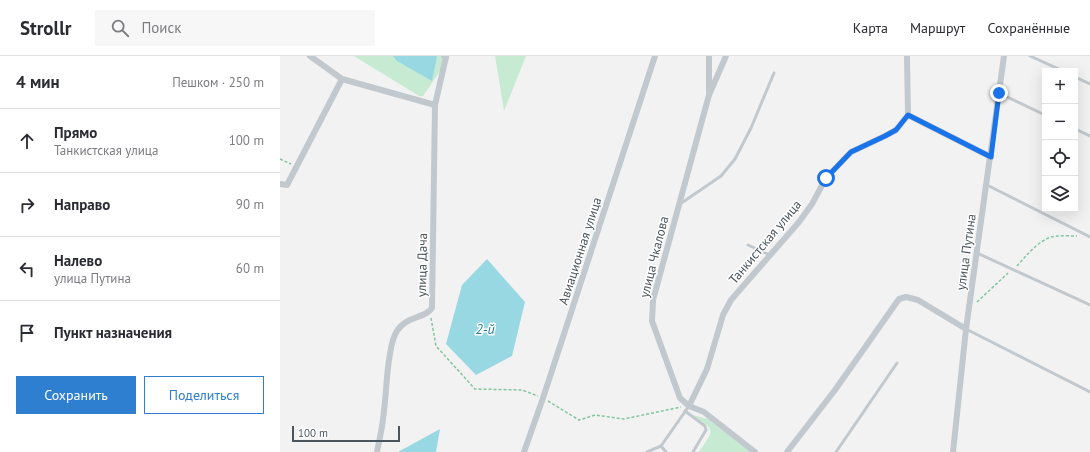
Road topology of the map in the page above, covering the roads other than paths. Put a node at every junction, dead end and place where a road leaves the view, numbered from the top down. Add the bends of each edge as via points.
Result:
1 (310, 56) edge
2 (444, 56) edge
3 (655, 56) edge
4 (708, 56) edge
5 (726, 56) edge
6 (907, 56) edge
7 (1004, 56) edge
8 (1030, 56) edge
9 (1056, 68) edge
10 (774, 73) dead end
11 (1078, 78) edge
12 (342, 79) junction
13 (1090, 84) edge
14 (999, 93) junction
15 (709, 95) junction
16 (435, 105) junction
17 (1042, 114) edge
18 (908, 115) junction
19 (1078, 130) edge
20 (1090, 136) edge
21 (991, 157) junction
22 (280, 184) edge
23 (987, 185) junction
24 (679, 204) junction
25 (1089, 236) edge
26 (748, 245) dead end
27 (977, 253) junction
28 (771, 255) junction
29 (1090, 304) edge
30 (966, 329) junction
31 (897, 363) dead end
32 (1090, 392) edge
33 (687, 409) junction
34 (661, 446) junction
35 (377, 452) edge
36 (524, 452) edge
37 (647, 452) edge
38 (666, 452) edge
39 (692, 452) edge
40 (755, 452) edge
41 (787, 452) edge
42 (836, 452) edge
43 (954, 452) edge

1 - 12 street
2 - 16 street, улица Дача via 446,58
3 - 36 street, Авиационная улица
4 - 15 street
5 - 15 street, улица Чкалова
6 - 18 street
7 - 14 street, улица Путина
8 - 9 lane
10 - 24 lane via 735,159 721,176
11 - 13 lane
12 - 16 street
12 - 22 street via 286,185
14 - 17 lane
14 - 21 street, улица Путина
15 - 24 street, улица Чкалова
16 - 35 street, улица Дача via 432,308 428,313 403,324 392,340
18 - 21 street
18 - 28 street, Танкистская улица via 896,130 851,152 826,178 812,204
19 - 20 lane
21 - 23 street, улица Путина
23 - 25 lane
23 - 27 street, улица Путина
24 - 33 street, улица Чкалова via 653,300 652,321 680,398
26 - 28 lane
27 - 29 lane
27 - 30 street, улица Путина
28 - 33 street, Танкистская улица via 731,300 723,315 707,369
30 - 32 lane
30 - 41 street via 918,300 906,297 899,299
30 - 43 street, улица Путина
31 - 42 lane
33 - 34 lane
33 - 39 lane via 706,430
33 - 40 street, улица Чкалова via 704,412
34 - 37 lane
34 - 38 lane

